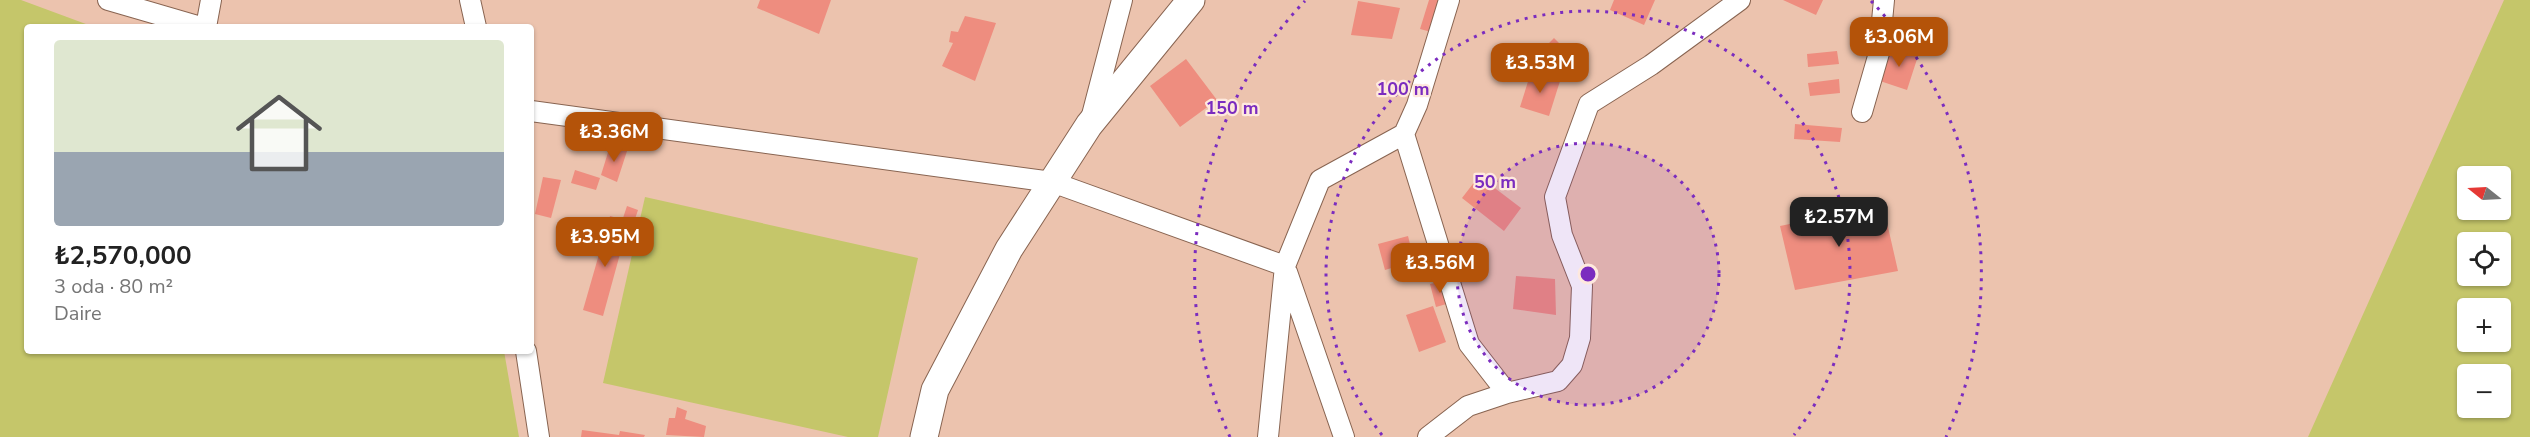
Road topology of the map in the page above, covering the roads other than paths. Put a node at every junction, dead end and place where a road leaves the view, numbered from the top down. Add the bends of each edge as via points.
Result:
1 (108, 0) edge
2 (211, 0) edge
3 (470, 0) edge
4 (1122, 0) edge
5 (1191, 0) edge
6 (1449, 0) edge
7 (1740, 0) edge
8 (1884, 0) edge
9 (191, 24) edge
10 (207, 24) edge
11 (475, 24) edge
12 (534, 111) edge
13 (1862, 112) dead end
14 (1089, 125) junction
15 (1404, 134) junction
16 (1053, 182) junction
17 (1285, 266) junction
18 (526, 354) edge
19 (1507, 393) junction
20 (539, 437) edge
21 (924, 437) edge
22 (1268, 437) edge
23 (1344, 437) edge
24 (1428, 437) edge

1 - 9 street
2 - 10 street
3 - 11 street
4 - 14 street
5 - 14 main road
6 - 15 street via 1418,105
7 - 19 street via 1651,65 1589,104 1555,197 1562,235 1582,286 1580,338 1572,365 1558,381
8 - 13 street via 1879,53
12 - 16 street
14 - 16 main road
15 - 17 street via 1320,180
15 - 19 street via 1469,344
16 - 17 street
16 - 21 main road via 1009,249 935,390
17 - 22 street
17 - 23 street
18 - 20 street
19 - 24 street via 1468,406

